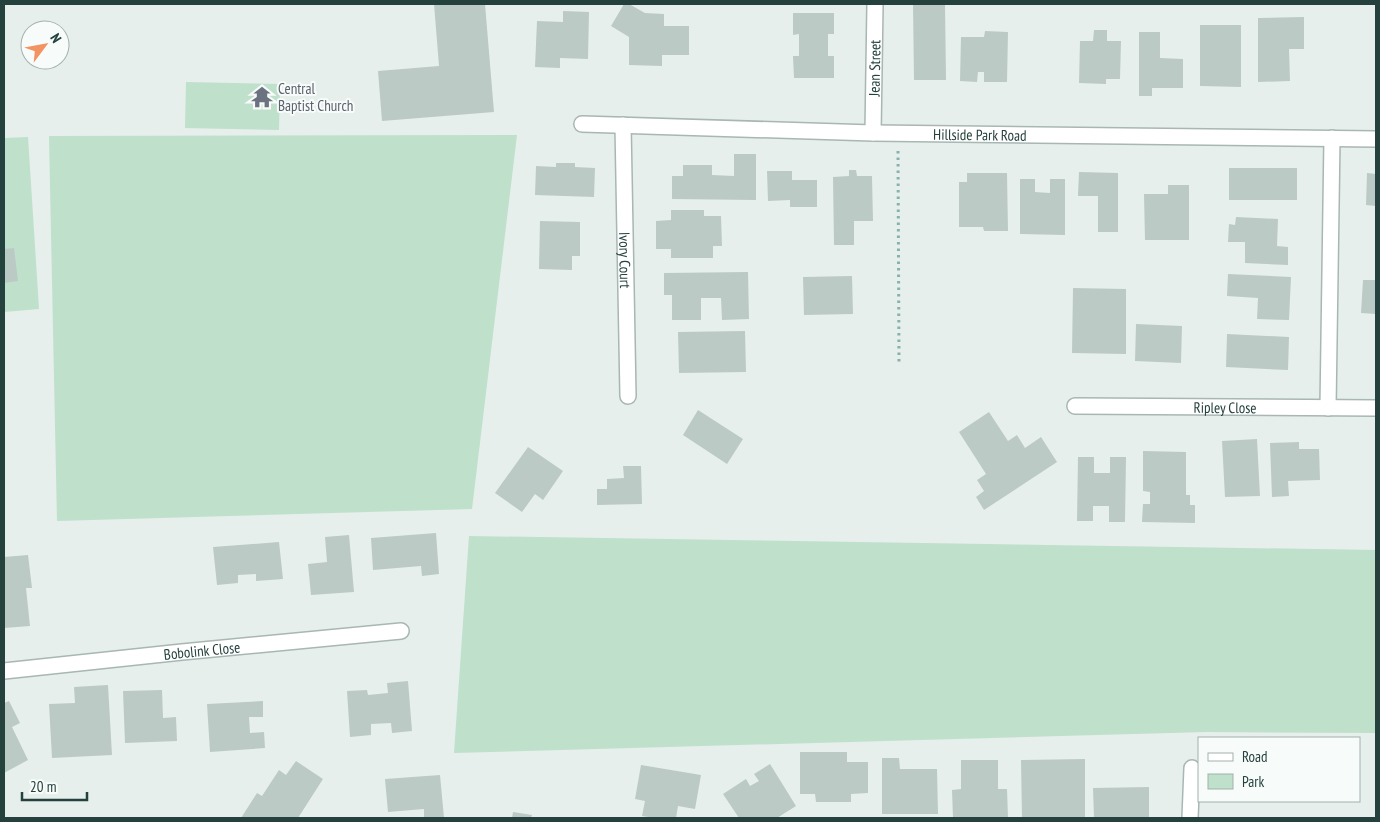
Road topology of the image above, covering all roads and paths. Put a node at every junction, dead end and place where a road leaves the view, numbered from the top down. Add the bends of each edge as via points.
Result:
1 (875, 4) edge
2 (582, 124) dead end
3 (623, 125) junction
4 (873, 133) junction
5 (898, 133) junction
6 (1332, 138) junction
7 (1376, 139) edge
8 (899, 364) dead end
9 (628, 396) dead end
10 (1075, 406) dead end
11 (1328, 408) junction
12 (1376, 408) edge
13 (401, 632) dead end
14 (4, 671) edge
15 (1192, 768) dead end
16 (1190, 818) edge

1 - 4 street, Jean Street
2 - 3 street, Hillside Park Road
3 - 4 street, Hillside Park Road
3 - 9 street, Ivory Court
4 - 5 street, Hillside Park Road
5 - 6 street, Hillside Park Road
5 - 8 path
6 - 7 street, Hillside Park Road
6 - 11 street
10 - 11 street, Ripley Close
11 - 12 street, Ripley Close
13 - 14 street, Bobolink Close
15 - 16 street

